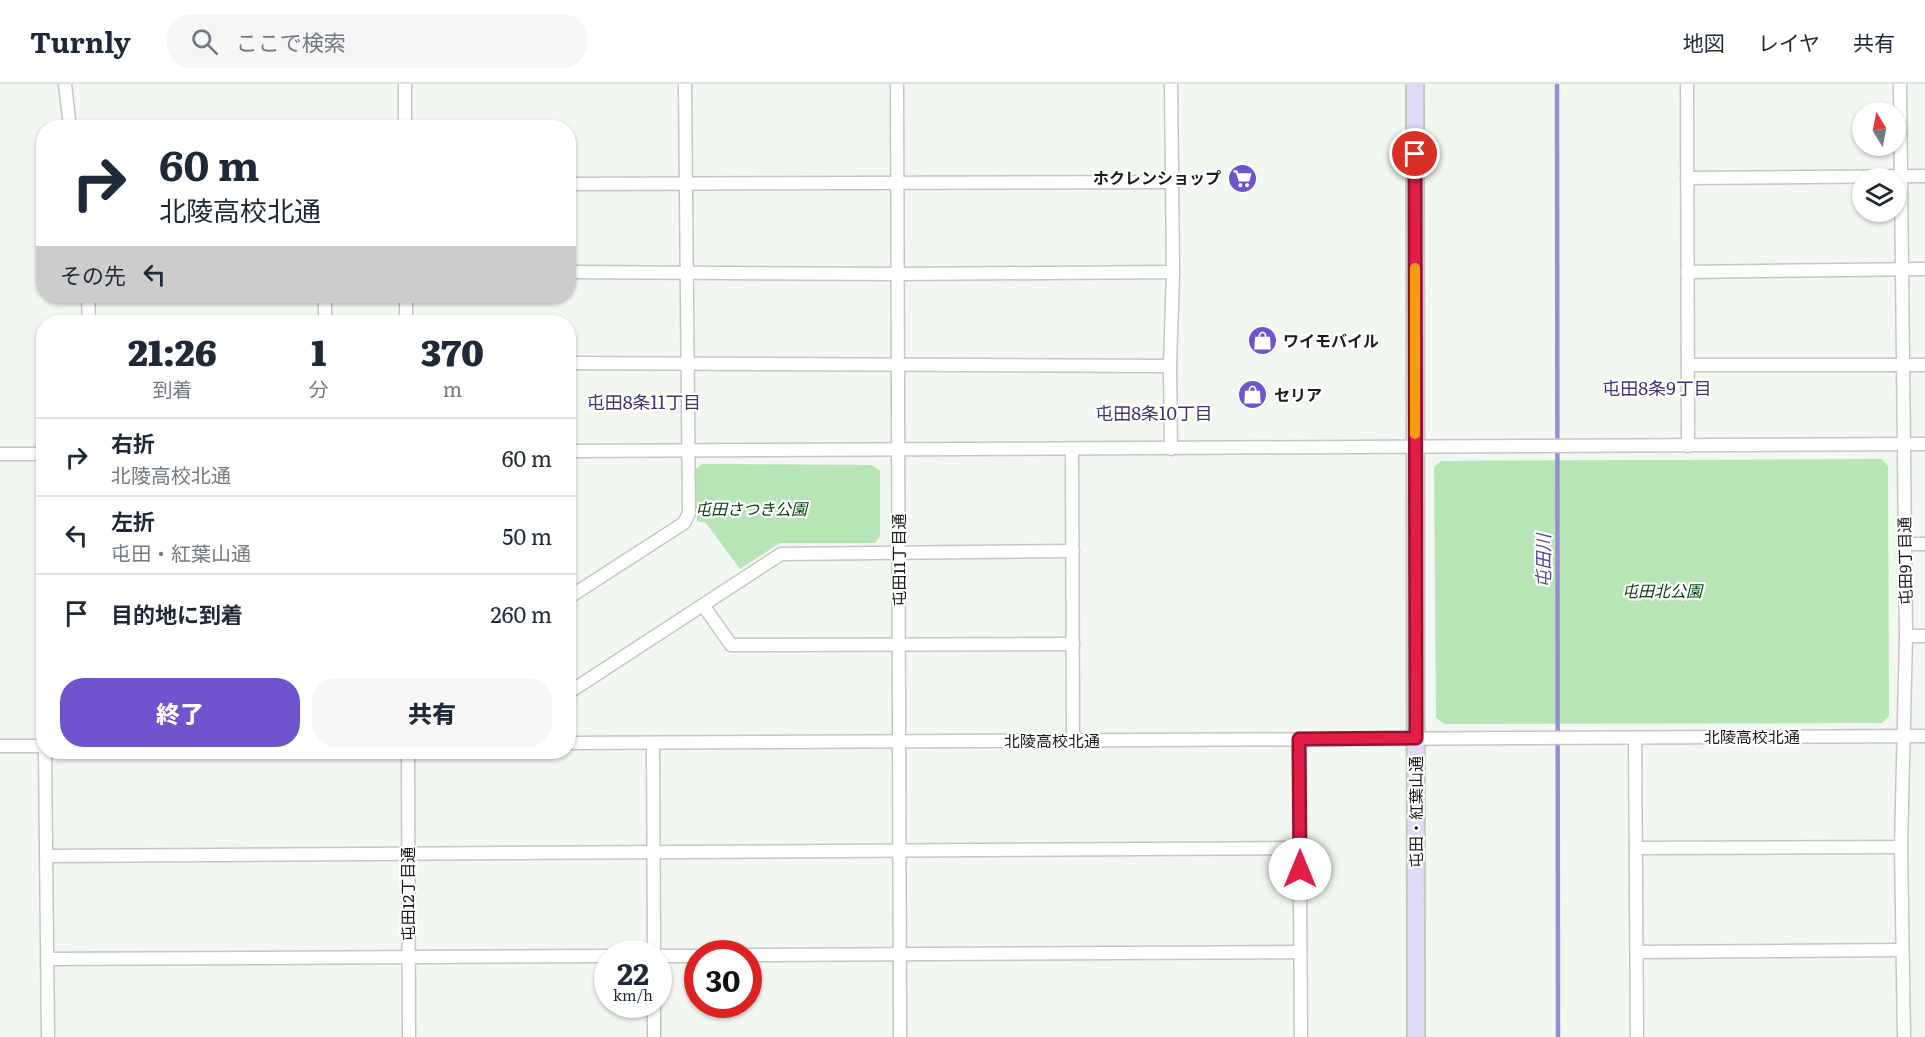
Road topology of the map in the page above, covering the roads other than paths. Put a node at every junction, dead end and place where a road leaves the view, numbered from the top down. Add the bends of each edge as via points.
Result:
1 (65, 84) edge
2 (405, 84) edge
3 (685, 84) edge
4 (897, 84) edge
5 (1171, 84) edge
6 (1415, 84) edge
7 (1687, 84) edge
8 (1900, 84) edge
9 (69, 120) edge
10 (405, 120) edge
11 (1902, 168) edge
12 (1925, 176) edge
13 (1852, 177) edge
14 (1906, 177) edge
15 (1687, 178) junction
16 (1172, 182) junction
17 (576, 184) edge
18 (686, 184) junction
19 (897, 184) junction
20 (1902, 222) edge
21 (1902, 269) junction
22 (1925, 269) edge
23 (576, 272) edge
24 (1173, 272) junction
25 (1688, 272) junction
26 (687, 273) junction
27 (897, 274) junction
28 (576, 363) edge
29 (687, 364) junction
30 (897, 364) junction
31 (1903, 365) junction
32 (1925, 365) edge
33 (1170, 366) junction
34 (1688, 366) junction
35 (1904, 444) junction
36 (1925, 444) edge
37 (1688, 446) junction
38 (1415, 447) junction
39 (1072, 449) junction
40 (1172, 449) junction
41 (898, 450) junction
42 (576, 451) edge
43 (687, 451) junction
44 (0, 454) edge
45 (36, 454) edge
46 (1905, 544) junction
47 (1925, 544) edge
48 (1073, 550) junction
49 (898, 551) junction
50 (576, 592) edge
51 (703, 605) junction
52 (1906, 636) junction
53 (1925, 636) edge
54 (899, 644) junction
55 (1073, 644) junction
56 (576, 688) edge
57 (1905, 736) junction
58 (1925, 736) edge
59 (1416, 738) junction
60 (1635, 738) junction
61 (1299, 739) junction
62 (899, 741) junction
63 (1073, 741) junction
64 (576, 743) edge
65 (653, 743) junction
66 (0, 746) edge
67 (36, 746) edge
68 (45, 759) edge
69 (408, 759) edge
70 (1636, 848) junction
71 (1901, 848) junction
72 (1299, 849) junction
73 (900, 851) junction
74 (654, 853) junction
75 (408, 854) junction
76 (46, 856) junction
77 (654, 940) edge
78 (1902, 951) junction
79 (1300, 952) junction
80 (1637, 952) junction
81 (900, 954) junction
82 (762, 955) edge
83 (594, 956) edge
84 (409, 957) junction
85 (47, 959) junction
86 (654, 1018) edge
87 (48, 1037) edge
88 (409, 1037) edge
89 (654, 1037) edge
90 (900, 1037) edge
91 (1301, 1037) edge
92 (1416, 1037) edge
93 (1637, 1037) edge
94 (1904, 1037) edge

1 - 9 street
2 - 10 street
3 - 18 street
4 - 19 street, 屯田11丁目通
5 - 16 street
6 - 38 street, 屯田・紅葉山通
7 - 15 street
8 - 11 street, 屯田9丁目通
12 - 14 street
13 - 15 street
15 - 25 street
16 - 19 street
16 - 24 street
17 - 18 street
18 - 19 street
18 - 26 street
19 - 27 street, 屯田11丁目通
20 - 21 street, 屯田9丁目通
21 - 22 street
21 - 25 street
21 - 31 street, 屯田9丁目通
23 - 26 street
24 - 27 street
24 - 33 street
25 - 34 street
26 - 27 street
26 - 29 street
27 - 30 street, 屯田11丁目通
28 - 29 street
29 - 30 street
29 - 43 street
30 - 33 street
30 - 41 street, 屯田11丁目通
31 - 32 street
31 - 34 street
31 - 35 street, 屯田9丁目通
33 - 40 street
34 - 37 street
35 - 36 street
35 - 37 street
35 - 46 street, 屯田9丁目通
37 - 38 street
38 - 40 street
38 - 59 street, 屯田・紅葉山通
39 - 40 street
39 - 41 street
39 - 48 street
41 - 43 street
41 - 49 street, 屯田11丁目通
42 - 43 street
43 - 50 street via 689,513 684,523
44 - 45 street
46 - 47 street
46 - 52 street, 屯田9丁目通
48 - 49 street
48 - 55 street
49 - 51 street via 781,554
49 - 54 street, 屯田11丁目通
51 - 54 street via 731,645
51 - 56 street
52 - 53 street
52 - 57 street, 屯田9丁目通
54 - 55 street
54 - 62 street, 屯田11丁目通
55 - 63 street
57 - 58 street, 北陵高校北通
57 - 60 street, 北陵高校北通
57 - 71 street, 屯田9丁目通
59 - 60 street, 北陵高校北通
59 - 61 street, 北陵高校北通
59 - 92 street, 屯田・紅葉山通
60 - 70 street
61 - 63 street, 北陵高校北通
61 - 72 street
62 - 63 street, 北陵高校北通
62 - 65 street, 北陵高校北通
62 - 73 street, 屯田11丁目通
64 - 65 street, 北陵高校北通
65 - 74 street
66 - 67 street
68 - 76 street
69 - 75 street, 屯田12丁目通
70 - 71 street
70 - 80 street
71 - 78 street, 屯田9丁目通
72 - 73 street
72 - 79 street
73 - 74 street
73 - 81 street, 屯田11丁目通
74 - 75 street
74 - 77 street
75 - 76 street
75 - 84 street, 屯田12丁目通
76 - 85 street
78 - 80 street
78 - 94 street, 屯田9丁目通
79 - 81 street
79 - 91 street
80 - 93 street
81 - 82 street
81 - 90 street, 屯田11丁目通
83 - 84 street
84 - 85 street
84 - 88 street, 屯田12丁目通
85 - 87 street
86 - 89 street

